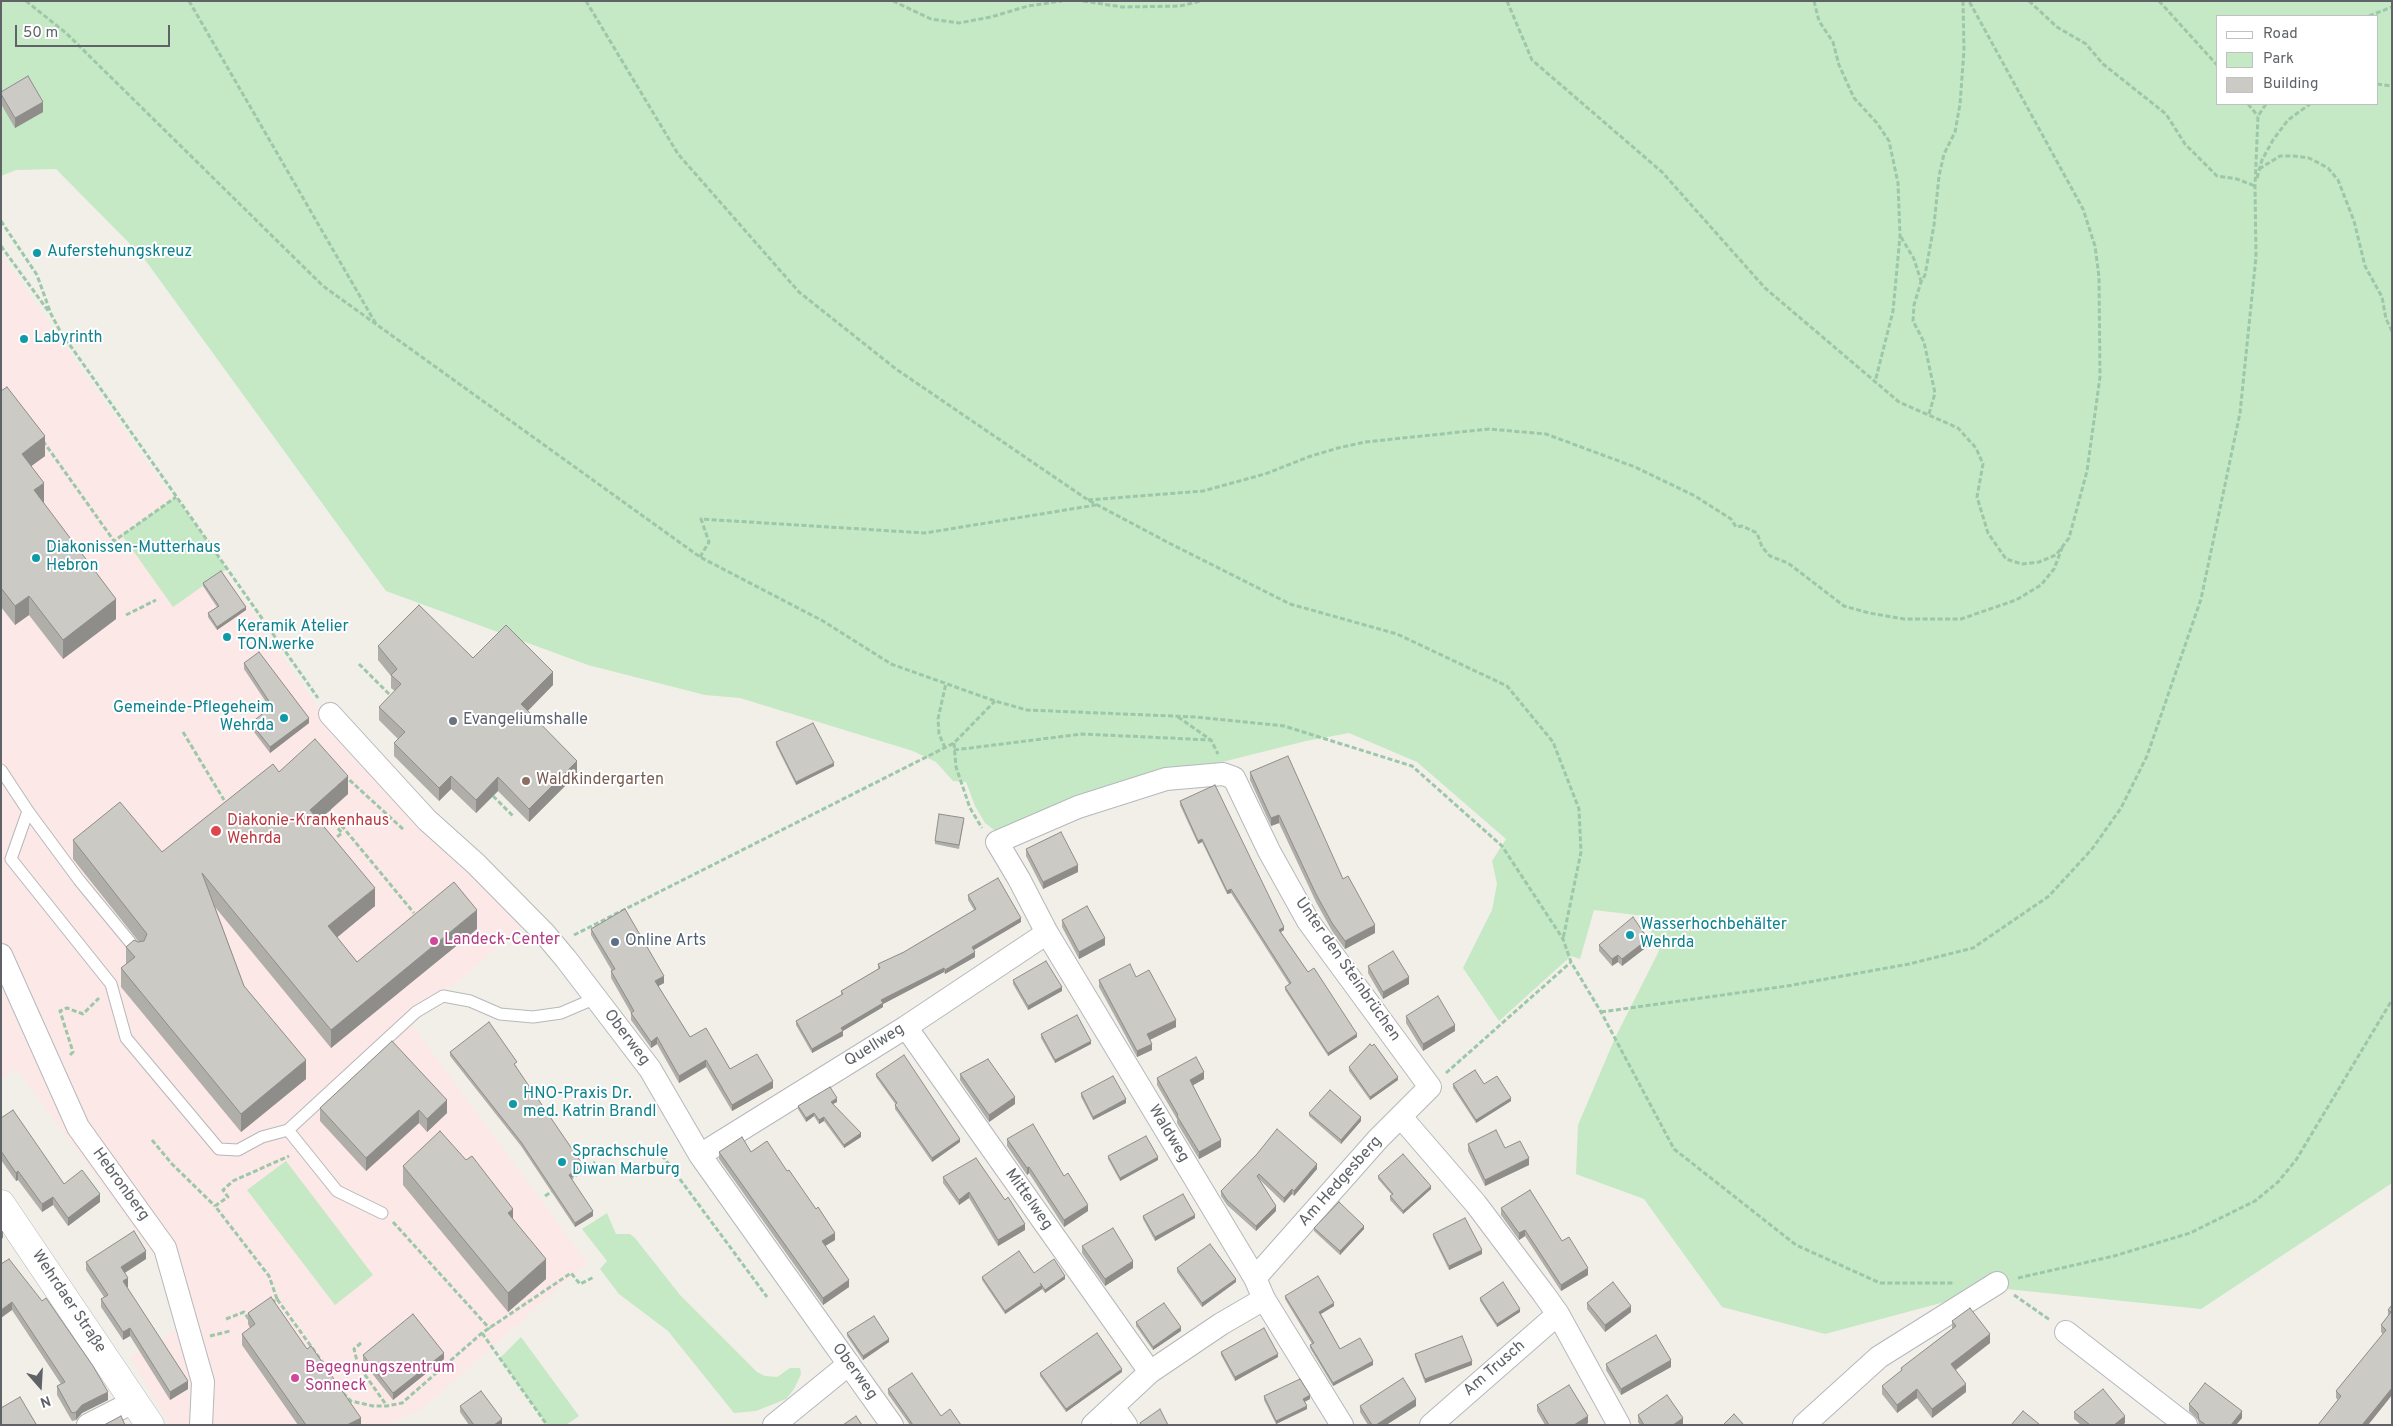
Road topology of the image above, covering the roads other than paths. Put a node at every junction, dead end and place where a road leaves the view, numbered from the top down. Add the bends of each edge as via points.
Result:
1 (330, 714) road end
2 (1, 770) edge
3 (28, 811) junction
4 (997, 842) joint
5 (1047, 933) junction
6 (140, 954) edge
7 (1, 955) edge
8 (596, 998) junction
9 (906, 1027) junction
10 (1430, 1087) joint
11 (1400, 1117) junction
12 (288, 1130) junction
13 (700, 1155) junction
14 (1, 1204) edge
15 (382, 1213) road end
16 (1255, 1278) junction
17 (1997, 1283) road end
18 (1264, 1299) junction
19 (1558, 1314) junction
20 (2066, 1332) dead end
21 (849, 1364) junction
22 (1150, 1372) junction
23 (135, 1400) junction
24 (1119, 1416) edge
25 (88, 1425) edge
26 (150, 1425) edge
27 (201, 1425) edge
28 (774, 1425) edge
29 (892, 1425) edge
30 (1093, 1425) edge
31 (1342, 1425) edge
32 (1432, 1425) edge
33 (1619, 1425) edge
34 (1804, 1425) edge
35 (2186, 1425) edge

1 - 8 street, Oberweg via 427,820 476,864 554,945
2 - 3 lane
3 - 6 lane
3 - 12 lane via 11,859 111,984 126,1038 219,1149 238,1150 262,1137
4 - 5 street, Waldweg
4 - 10 street, Unter den Steinbrüchen via 1078,807 1166,779 1223,774 1234,778 1308,921
5 - 9 street, Quellweg
5 - 16 street, Waldweg
7 - 27 street, Hebronberg via 78,1127 165,1248 203,1382
8 - 12 lane via 562,1013 533,1016 500,1014 470,1001 443,996 416,1012
8 - 13 street, Oberweg via 650,1069
9 - 13 street, Quellweg
9 - 22 street, Mittelweg
10 - 11 street, Am Hedgesberg
11 - 16 street, Am Hedgesberg
11 - 19 street via 1476,1204
12 - 15 lane via 336,1191
13 - 21 street, Oberweg
14 - 23 main road, Wehrdaer Straße
16 - 18 street, Waldweg
17 - 34 street via 1879,1357
18 - 22 street
18 - 31 street, Waldweg
19 - 32 street, Am Trusch
19 - 33 street
20 - 35 street
21 - 28 street
21 - 29 street, Oberweg
22 - 24 street
23 - 25 street
23 - 26 main road, Wehrdaer Straße
24 - 30 street

